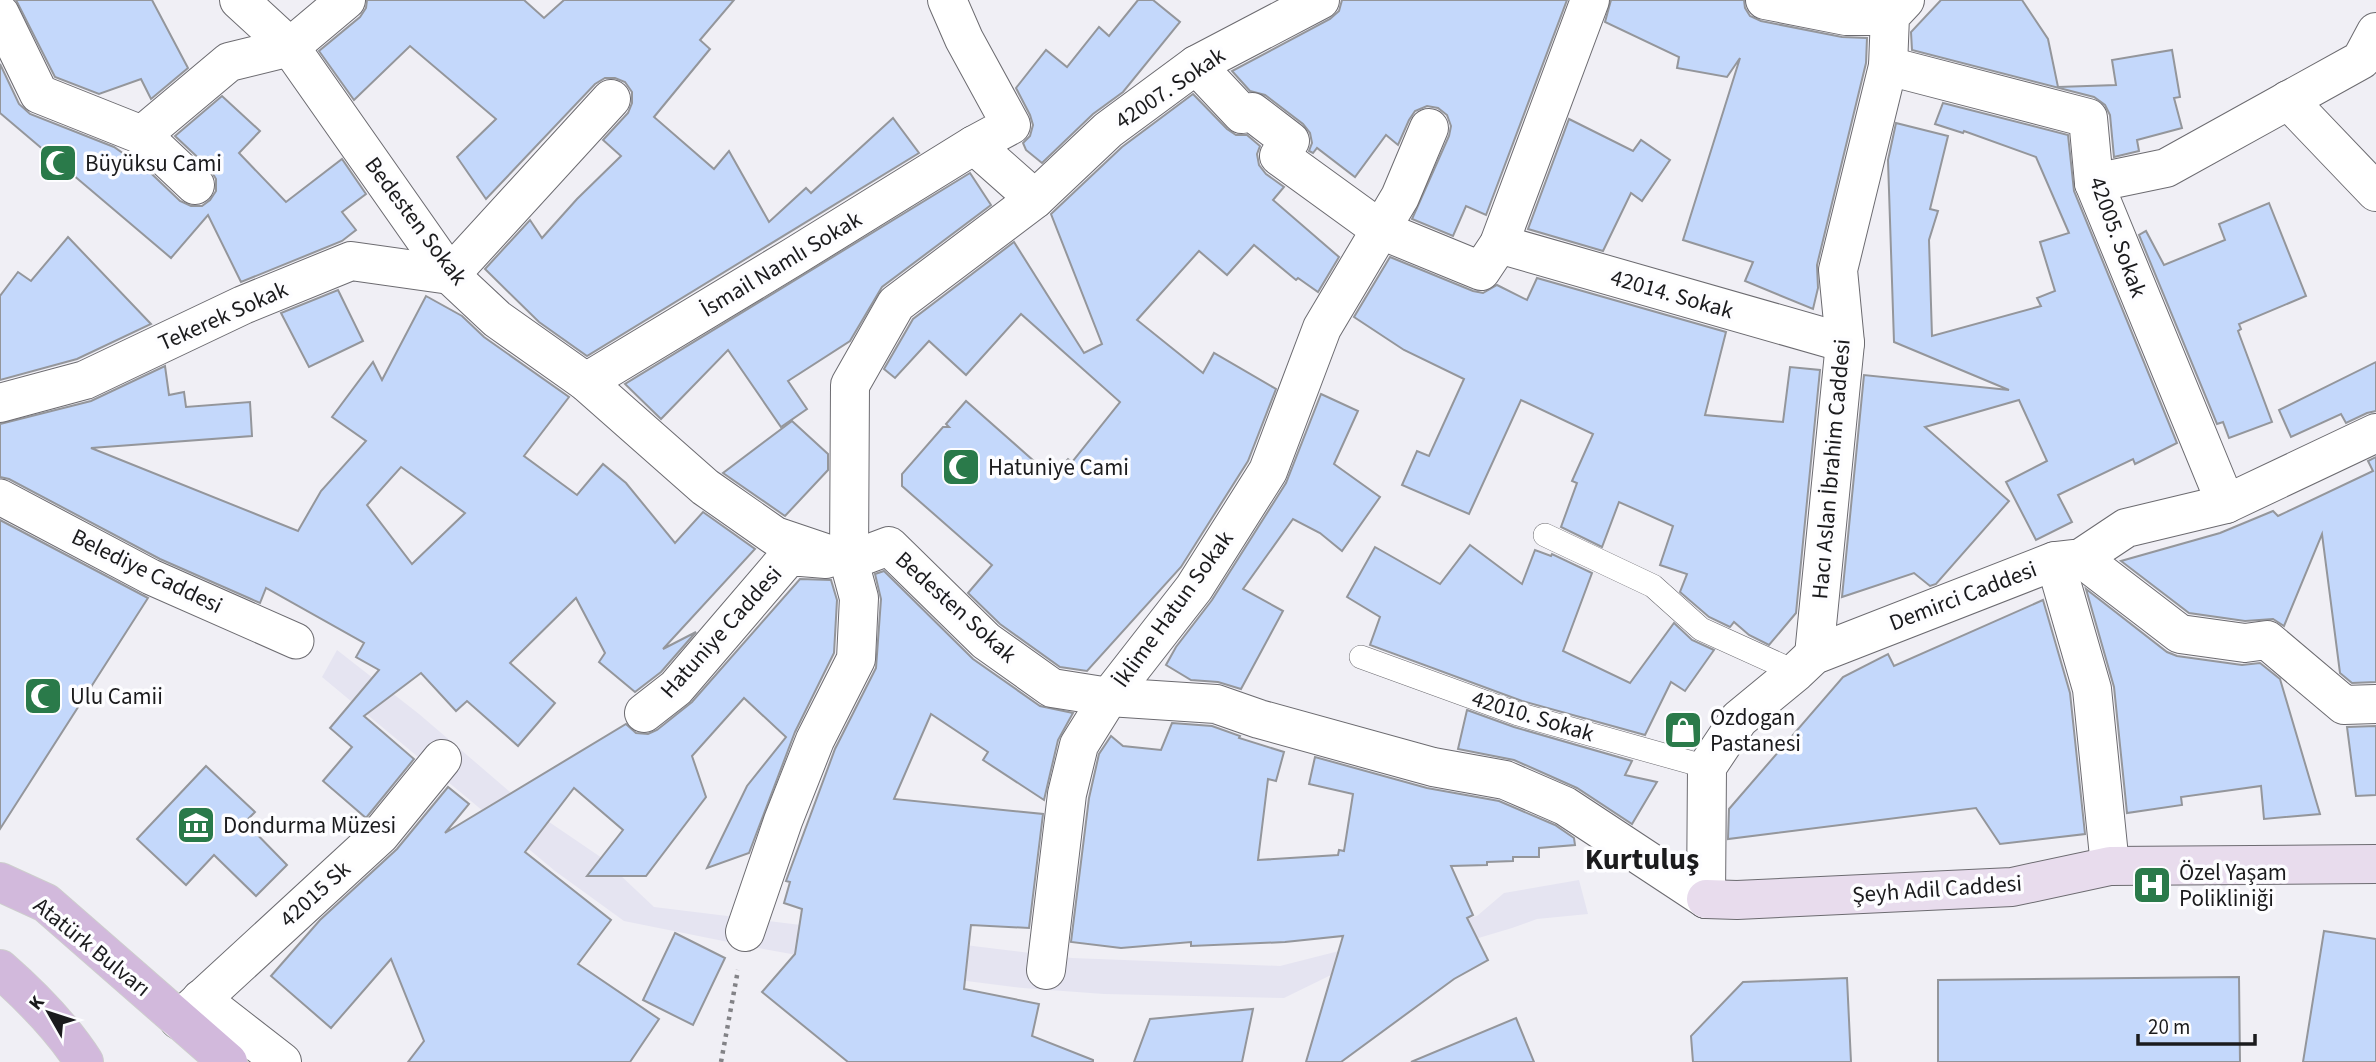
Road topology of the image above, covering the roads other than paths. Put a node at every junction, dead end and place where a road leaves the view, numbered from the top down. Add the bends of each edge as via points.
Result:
1 (239, 0) edge
2 (346, 0) edge
3 (947, 0) edge
4 (1320, 0) edge
5 (1590, 0) edge
6 (1765, 0) edge
7 (1897, 8) edge
8 (0, 14) edge
9 (290, 47) junction
10 (2371, 56) edge
11 (1196, 65) junction
12 (1888, 66) junction
13 (611, 99) dead end
14 (2288, 100) junction
15 (1429, 128) dead end
16 (142, 135) junction
17 (974, 145) junction
18 (2094, 183) junction
19 (195, 185) dead end
20 (2376, 191) edge
21 (1035, 199) junction
22 (1381, 230) junction
23 (1490, 258) junction
24 (450, 275) junction
25 (1845, 343) junction
26 (586, 382) junction
27 (0, 403) edge
28 (2376, 433) edge
29 (0, 497) edge
30 (2226, 505) junction
31 (1545, 535) dead end
32 (2068, 560) junction
33 (849, 561) junction
34 (296, 641) dead end
35 (1361, 657) dead end
36 (1805, 664) junction
37 (1109, 697) junction
38 (2376, 704) edge
39 (644, 713) dead end
40 (442, 759) dead end
41 (1707, 767) junction
42 (2376, 863) edge
43 (2110, 866) junction
44 (0, 881) edge
45 (1706, 899) junction
46 (745, 932) road end
47 (0, 969) edge
48 (1046, 970) dead end
49 (190, 1009) junction
50 (84, 1062) edge
51 (228, 1062) edge
52 (282, 1062) edge

1 - 9 street, Bedesten Sokak
2 - 9 street
3 - 17 street via 1011,125
4 - 11 street, 42007. Sokak
5 - 23 street
6 - 7 street via 1846,16
7 - 12 street, Hacı Aslan İbrahim Caddesi
8 - 16 street via 40,94
9 - 16 street via 229,62
9 - 24 street, Bedesten Sokak
10 - 14 street
11 - 21 street, 42007. Sokak via 1108,130
11 - 22 street via 1242,114 1252,111 1290,141 1279,156
12 - 18 street, 42005. Sokak via 2088,118
12 - 25 street, Hacı Aslan İbrahim Caddesi via 1838,270
13 - 24 street
14 - 18 street via 2166,168
14 - 20 street
15 - 22 street, İklime Hatun Sokak
16 - 19 street
17 - 21 street
17 - 26 street, İsmail Namlı Sokak
18 - 30 street, 42005. Sokak
21 - 33 street via 896,304 850,385
22 - 23 street
22 - 37 street, İklime Hatun Sokak via 1322,328 1268,471 1194,588
23 - 25 street, 42014. Sokak
24 - 26 street, Bedesten Sokak via 496,318
24 - 27 street, Tekerek Sokak via 351,261 243,305 85,380
25 - 36 street, Hacı Aslan İbrahim Caddesi
26 - 33 street, Bedesten Sokak via 705,487 775,536
28 - 30 street, Demirci Caddesi
29 - 34 street, Belediye Caddesi via 151,577
30 - 32 street, Demirci Caddesi via 2126,528
31 - 36 lane via 1653,586 1701,629
32 - 36 street, Demirci Caddesi
32 - 38 street via 2180,634 2245,643 2267,640 2344,705
32 - 43 street via 2092,689
33 - 37 street, Bedesten Sokak via 889,546 986,641 1052,688
33 - 39 street, Hatuniye Caddesi via 789,556 676,688
33 - 46 street via 859,598 856,659 815,740
35 - 41 lane, 42010. Sokak via 1518,714
36 - 41 street, Demirci Caddesi via 1739,719
37 - 45 street, Bedesten Sokak via 1216,704 1433,767 1505,780 1564,806
37 - 48 street, İklime Hatun Sokak via 1079,745 1067,794
40 - 49 street, 42015 Sk via 380,835
41 - 45 street
42 - 43 main road, Şeyh Adil Caddesi
43 - 45 main road, Şeyh Adil Caddesi via 2012,887
44 - 49 main road, Atatürk Bulvarı via 46,903
47 - 50 main road via 37,1002
49 - 51 main road
49 - 52 street, Atatürk Bulvarı

